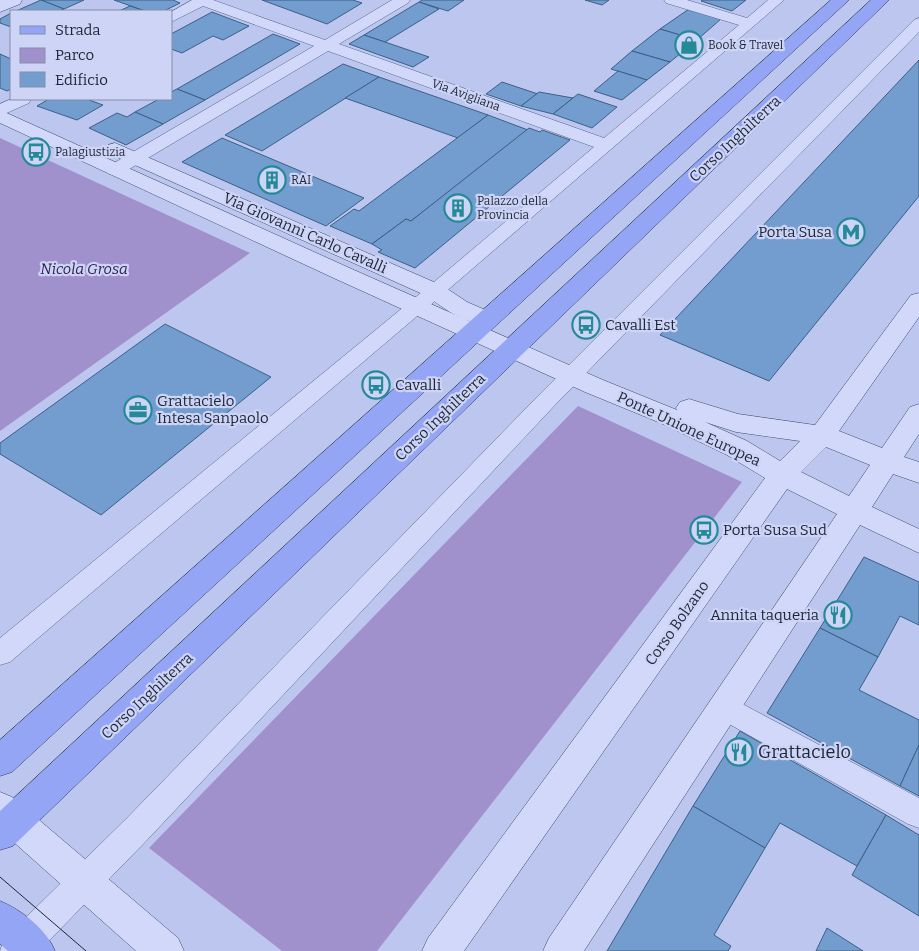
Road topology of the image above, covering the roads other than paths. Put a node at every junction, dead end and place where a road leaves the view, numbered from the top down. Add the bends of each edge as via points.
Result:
1 (14, 0) edge
2 (403, 0) edge
3 (671, 0) edge
4 (777, 0) edge
5 (841, 0) edge
6 (881, 0) edge
7 (200, 1) edge
8 (0, 7) edge
9 (172, 17) edge
10 (749, 23) junction
11 (919, 23) edge
12 (326, 45) junction
13 (7, 106) edge
14 (606, 145) junction
15 (135, 158) junction
16 (115, 170) junction
17 (435, 290) junction
18 (919, 300) edge
19 (416, 306) junction
20 (480, 326) junction
21 (519, 343) junction
22 (589, 374) junction
23 (919, 413) edge
24 (822, 435) junction
25 (889, 461) junction
26 (919, 474) edge
27 (782, 475) junction
28 (855, 511) junction
29 (919, 542) edge
30 (0, 654) edge
31 (723, 707) junction
32 (0, 761) edge
33 (919, 814) edge
34 (5, 821) edge
35 (84, 882) junction
36 (19, 941) edge
37 (165, 951) edge
38 (441, 951) edge
39 (562, 951) edge

1 - 8 street
2 - 12 street
3 - 10 street
4 - 10 street
5 - 20 main road, Corso Inghilterra
6 - 21 main road, Corso Inghilterra
7 - 9 street, Via Avigliana
7 - 12 street, Via Avigliana
10 - 14 street
11 - 22 street
12 - 14 street, Via Avigliana
12 - 15 street
13 - 15 street, Via Giovanni Carlo Cavalli
13 - 16 street, Via Giovanni Carlo Cavalli
14 - 17 street
15 - 16 street
15 - 17 street, Via Giovanni Carlo Cavalli
16 - 19 street, Via Giovanni Carlo Cavalli
17 - 19 street
17 - 20 street, Via Giovanni Carlo Cavalli
18 - 24 street, Corso Bolzano
19 - 20 street, Via Giovanni Carlo Cavalli
19 - 30 street
20 - 21 street, Via Giovanni Carlo Cavalli
20 - 32 main road, Corso Inghilterra
21 - 22 street, Via Giovanni Carlo Cavalli
21 - 34 main road, Corso Inghilterra
22 - 24 street, Ponte Unione Europea via 719,419 773,430
22 - 27 street, Ponte Unione Europea via 737,448
22 - 35 street
23 - 25 street
24 - 25 street, Ponte Unione Europea
24 - 27 street, Corso Bolzano
25 - 26 street, Ponte Unione Europea
25 - 28 street
27 - 28 street, Ponte Unione Europea
27 - 38 street, Corso Bolzano
28 - 29 street, Ponte Unione Europea
28 - 31 street
31 - 33 street
31 - 39 street
34 - 35 street
35 - 36 street
35 - 37 street

